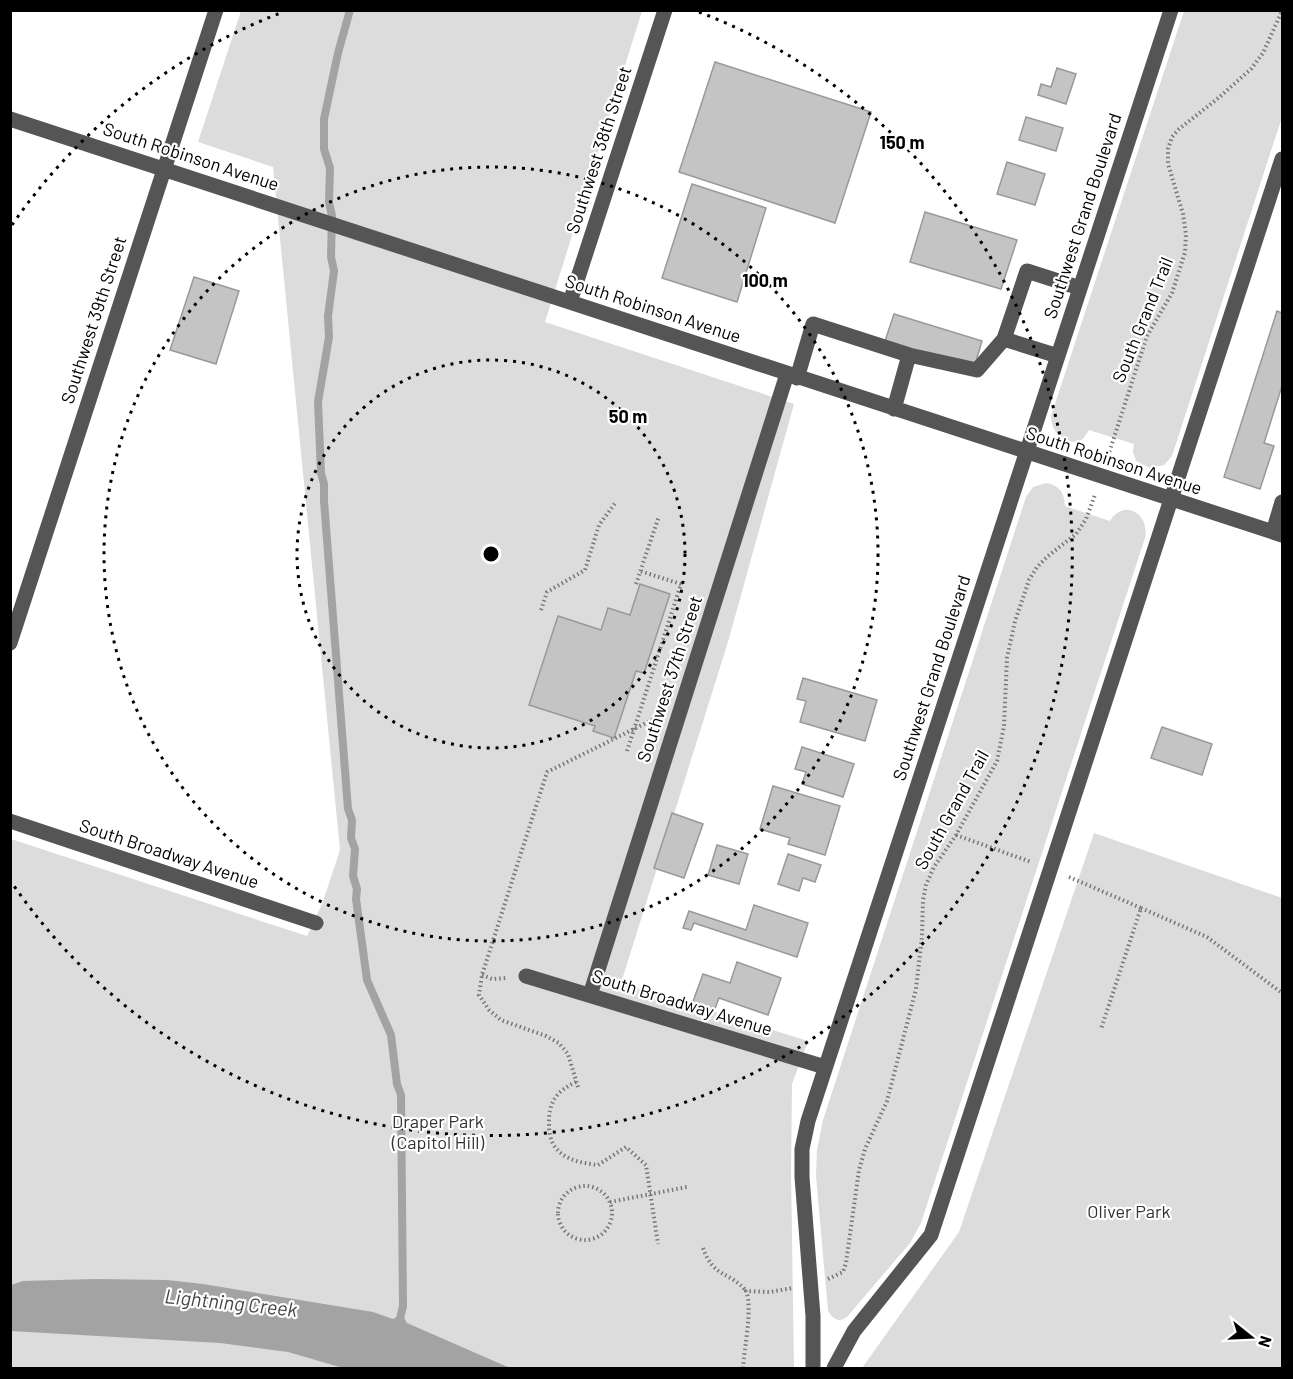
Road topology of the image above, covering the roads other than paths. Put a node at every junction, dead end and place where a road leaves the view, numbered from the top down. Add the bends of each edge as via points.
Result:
1 (216, 10) edge
2 (664, 10) edge
3 (1171, 10) edge
4 (10, 119) edge
5 (1282, 159) edge
6 (163, 169) junction
7 (1080, 288) junction
8 (570, 302) junction
9 (1004, 339) junction
10 (909, 355) junction
11 (1058, 356) junction
12 (792, 376) junction
13 (894, 409) junction
14 (1027, 453) junction
15 (1171, 500) junction
16 (1282, 502) edge
17 (1278, 534) edge
18 (10, 643) edge
19 (10, 821) edge
20 (316, 923) dead end
21 (526, 976) dead end
22 (590, 995) junction
23 (825, 1066) junction
24 (813, 1368) edge
25 (834, 1368) edge

1 - 6 street, Southwest 39th Street
2 - 8 street, Southwest 38th Street
3 - 7 street, Southwest Grand Boulevard
4 - 6 street, South Robinson Avenue
5 - 15 street
6 - 8 street, South Robinson Avenue
6 - 18 street, Southwest 39th Street
7 - 9 street via 1027,271
7 - 11 street, Southwest Grand Boulevard
8 - 12 street, South Robinson Avenue
9 - 10 street via 977,370
9 - 11 street
10 - 12 street, Southwest 37th Street via 813,324
10 - 13 street
11 - 14 street, Southwest Grand Boulevard
12 - 13 street, South Robinson Avenue
12 - 22 street, Southwest 37th Street
13 - 14 street, South Robinson Avenue
14 - 15 street, South Robinson Avenue
14 - 23 street, Southwest Grand Boulevard
15 - 17 street, South Robinson Avenue
15 - 25 street via 931,1235 854,1331
16 - 17 street
19 - 20 street, South Broadway Avenue
21 - 22 street, South Broadway Avenue
22 - 23 street, South Broadway Avenue
23 - 24 street, Southwest Grand Boulevard via 802,1149

